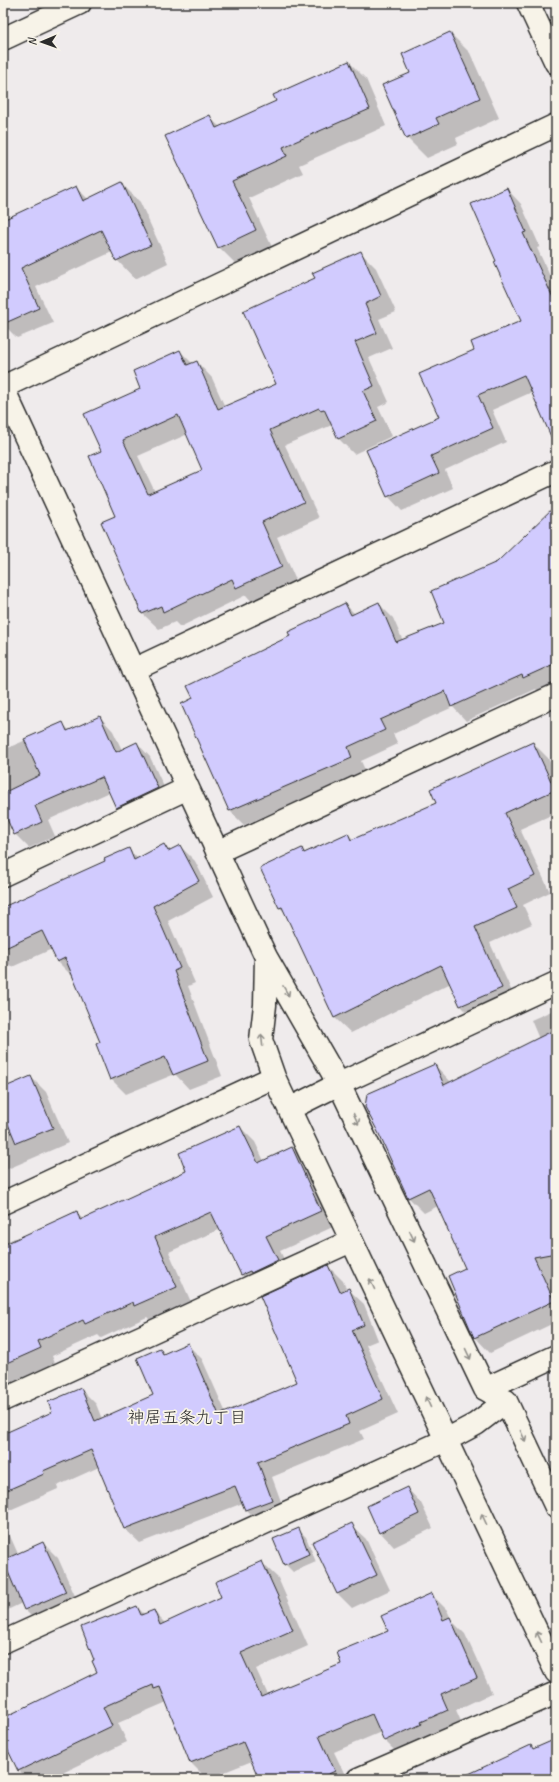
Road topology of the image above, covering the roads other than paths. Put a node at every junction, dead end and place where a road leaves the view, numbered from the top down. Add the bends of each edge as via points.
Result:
1 (80, 3) edge
2 (528, 3) edge
3 (3, 39) edge
4 (556, 63) edge
5 (556, 125) edge
6 (3, 388) edge
7 (556, 472) edge
8 (133, 670) junction
9 (556, 695) edge
10 (188, 788) junction
11 (217, 852) junction
12 (3, 875) edge
13 (266, 958) junction
14 (556, 983) edge
15 (274, 1077) junction
16 (339, 1084) junction
17 (289, 1109) junction
18 (3, 1202) edge
19 (351, 1241) junction
20 (556, 1356) edge
21 (484, 1389) junction
22 (3, 1400) edge
23 (506, 1401) junction
24 (446, 1440) junction
25 (556, 1507) edge
26 (3, 1642) edge
27 (556, 1672) edge
28 (556, 1693) edge
29 (358, 1779) edge

1 - 3 street
2 - 4 street
5 - 6 street
6 - 8 street
7 - 8 street
8 - 10 street
9 - 11 street
10 - 11 street
10 - 12 street
11 - 13 street
15 -> 13 street via 261,1040
13 -> 16 street
14 - 16 street
15 - 17 street
15 - 18 street
16 - 17 street
16 -> 21 street
17 - 19 street
19 - 22 street
24 -> 19 street
20 - 21 street
21 - 23 street
23 - 24 street via 476,1424
23 -> 25 street
24 - 26 street
27 -> 24 street
28 - 29 street

